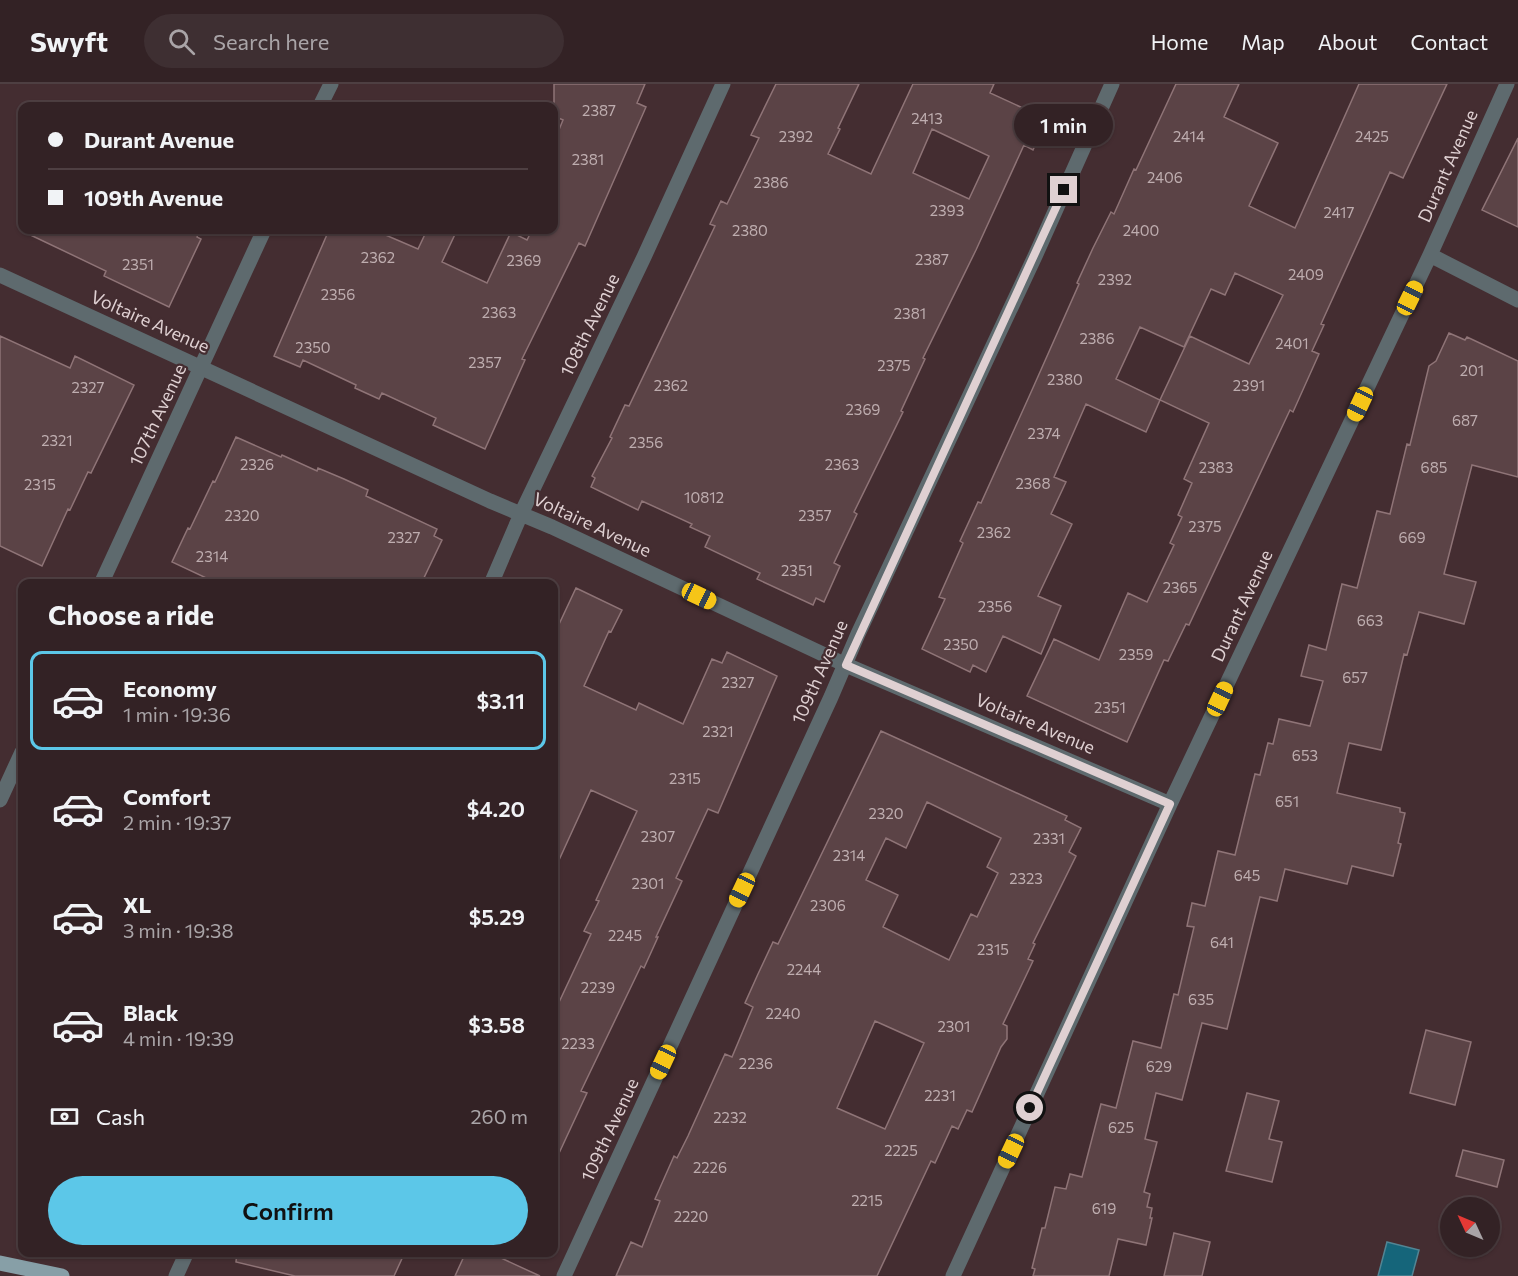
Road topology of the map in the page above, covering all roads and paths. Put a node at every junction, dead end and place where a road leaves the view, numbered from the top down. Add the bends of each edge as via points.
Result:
1 (331, 84) edge
2 (723, 84) edge
3 (1112, 84) edge
4 (1506, 84) edge
5 (322, 102) edge
6 (262, 234) edge
7 (1430, 255) junction
8 (0, 275) edge
9 (1518, 300) edge
10 (202, 367) junction
11 (521, 514) junction
12 (103, 579) edge
13 (493, 579) edge
14 (846, 665) junction
15 (18, 761) edge
16 (0, 800) edge
17 (1170, 804) junction
18 (185, 1257) edge
19 (0, 1263) edge
20 (62, 1276) edge
21 (176, 1276) edge
22 (564, 1276) edge
23 (953, 1276) edge

1 - 5 street
2 - 11 street, 108th Avenue
3 - 14 street, 109th Avenue
4 - 7 street, Durant Avenue
6 - 10 street, 107th Avenue
7 - 9 street
7 - 17 street, Durant Avenue
8 - 10 street, Voltaire Avenue
10 - 11 street, Voltaire Avenue
10 - 12 street, 107th Avenue
11 - 13 street, 108th Avenue
11 - 14 street, Voltaire Avenue
14 - 17 street, Voltaire Avenue
14 - 22 street, 109th Avenue
15 - 16 street
17 - 23 street, Durant Avenue
18 - 21 street
19 - 20 main road

